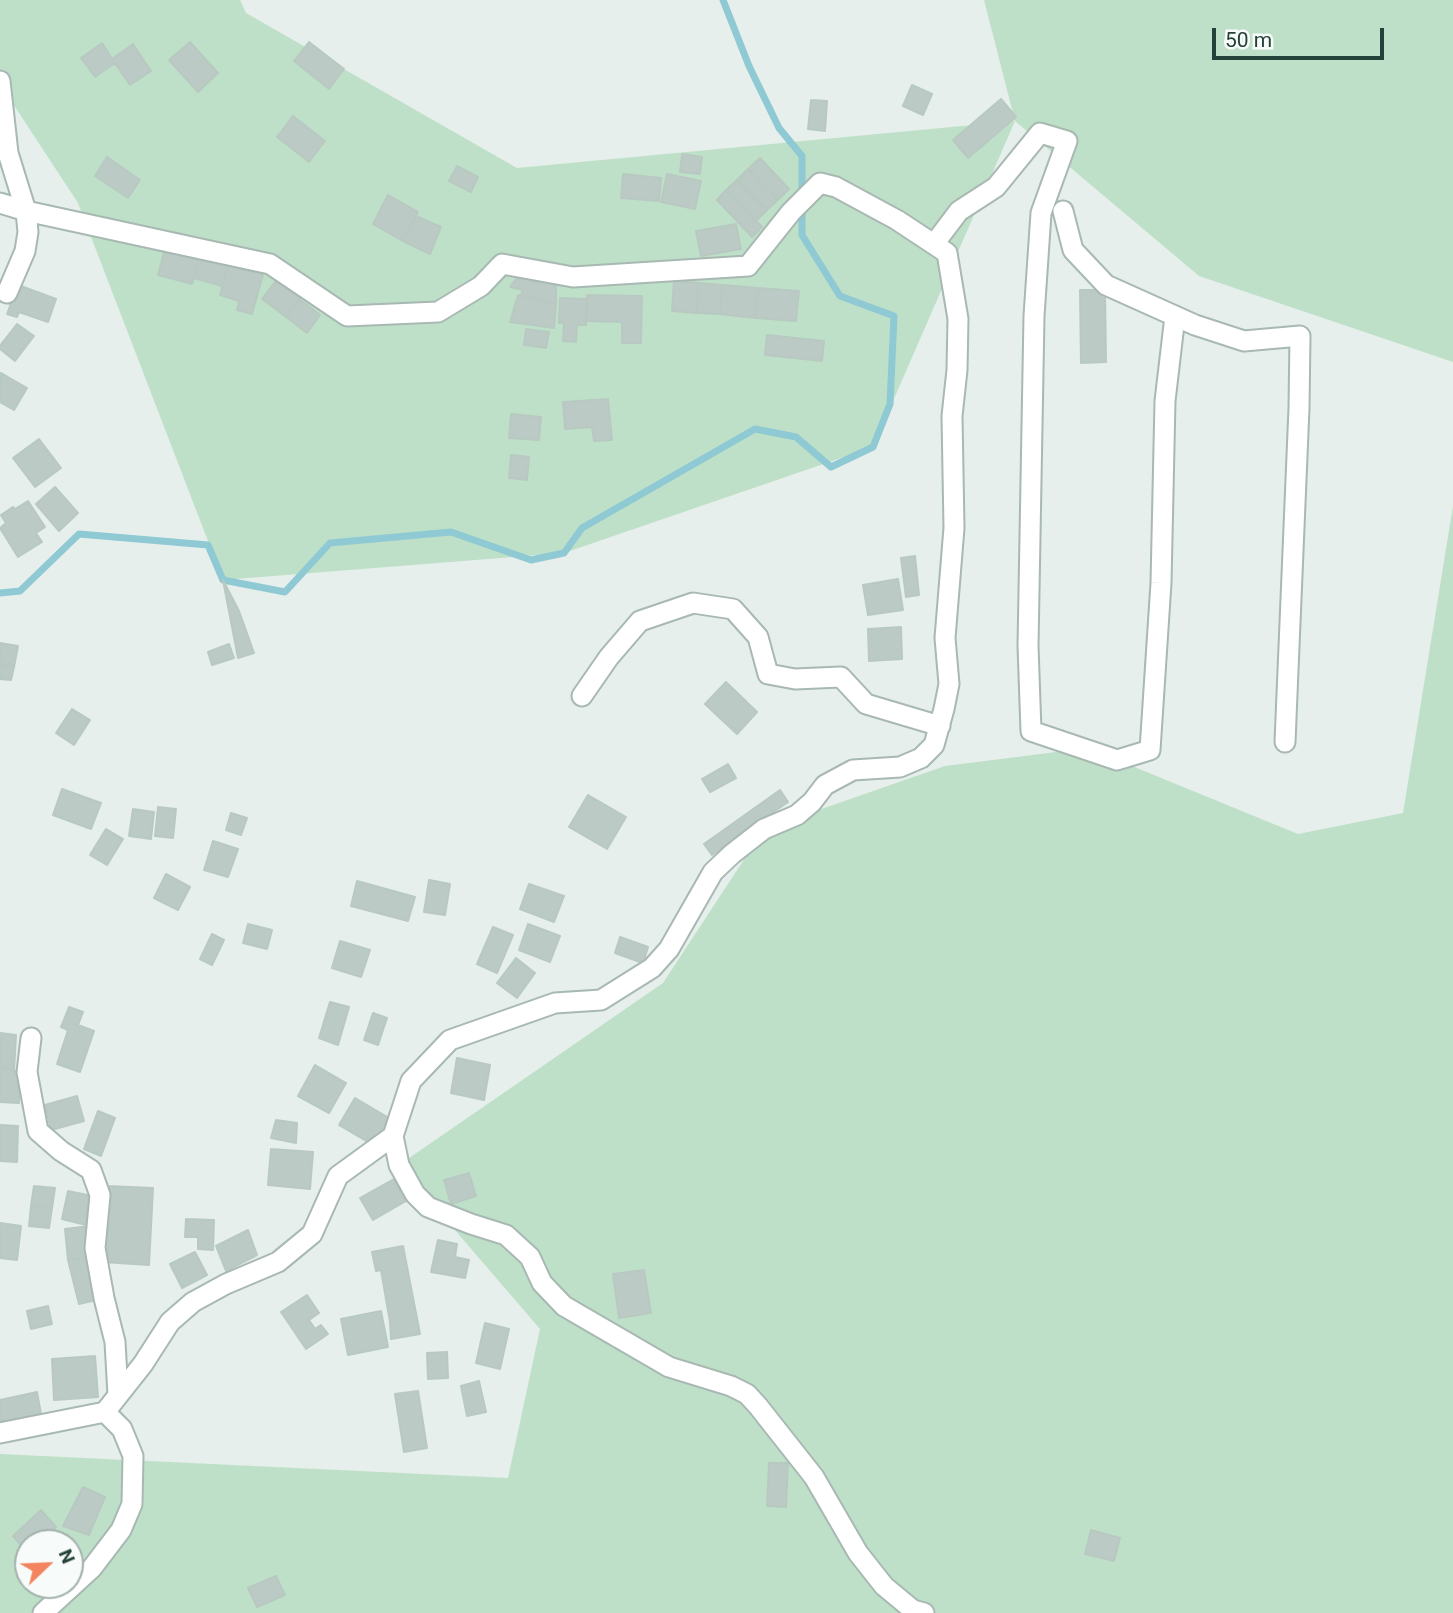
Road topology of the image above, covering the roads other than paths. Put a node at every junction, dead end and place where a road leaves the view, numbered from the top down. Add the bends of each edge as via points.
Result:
1 (0, 81) edge
2 (0, 202) edge
3 (26, 211) junction
4 (1063, 211) dead end
5 (934, 244) junction
6 (7, 293) dead end
7 (1175, 316) junction
8 (582, 696) dead end
9 (940, 726) junction
10 (1285, 742) dead end
11 (31, 1038) dead end
12 (393, 1136) junction
13 (118, 1395) junction
14 (106, 1412) junction
15 (0, 1433) edge
16 (43, 1613) edge
17 (924, 1613) edge

1 - 3 street via 8,153
2 - 3 street
3 - 5 street via 270,264 347,316 438,312 481,286 502,264 573,277 748,266 820,183 861,200
3 - 6 street via 25,251
4 - 7 street via 1073,250 1106,285
5 - 7 street via 959,211 996,187 1040,133 1067,141 1041,213 1034,316 1028,646 1031,731 1116,760 1150,750 1161,583 1165,401
5 - 9 street via 947,253 958,319 951,416 954,528 945,638 949,684
7 - 10 street via 1244,341 1300,337
8 - 9 street via 640,621 693,603 733,609 758,637 768,674 795,679 841,677 866,704
9 - 12 street via 934,745 921,758 900,767 853,770 825,785 797,815 764,829 732,855 713,872 652,968 601,1000 555,1003 450,1040 411,1081
11 - 13 street via 27,1072 38,1131 91,1170 100,1195 95,1248 115,1342
12 - 13 street via 338,1176 312,1234 278,1262 193,1302 170,1322
12 - 17 street via 400,1165 415,1194 428,1207 506,1235 530,1257 542,1283 564,1306 587,1320 669,1367 747,1394 814,1477 858,1553 884,1586 913,1610
13 - 14 street
14 - 15 street
14 - 16 street via 122,1429 133,1456 132,1504 121,1530 92,1568

